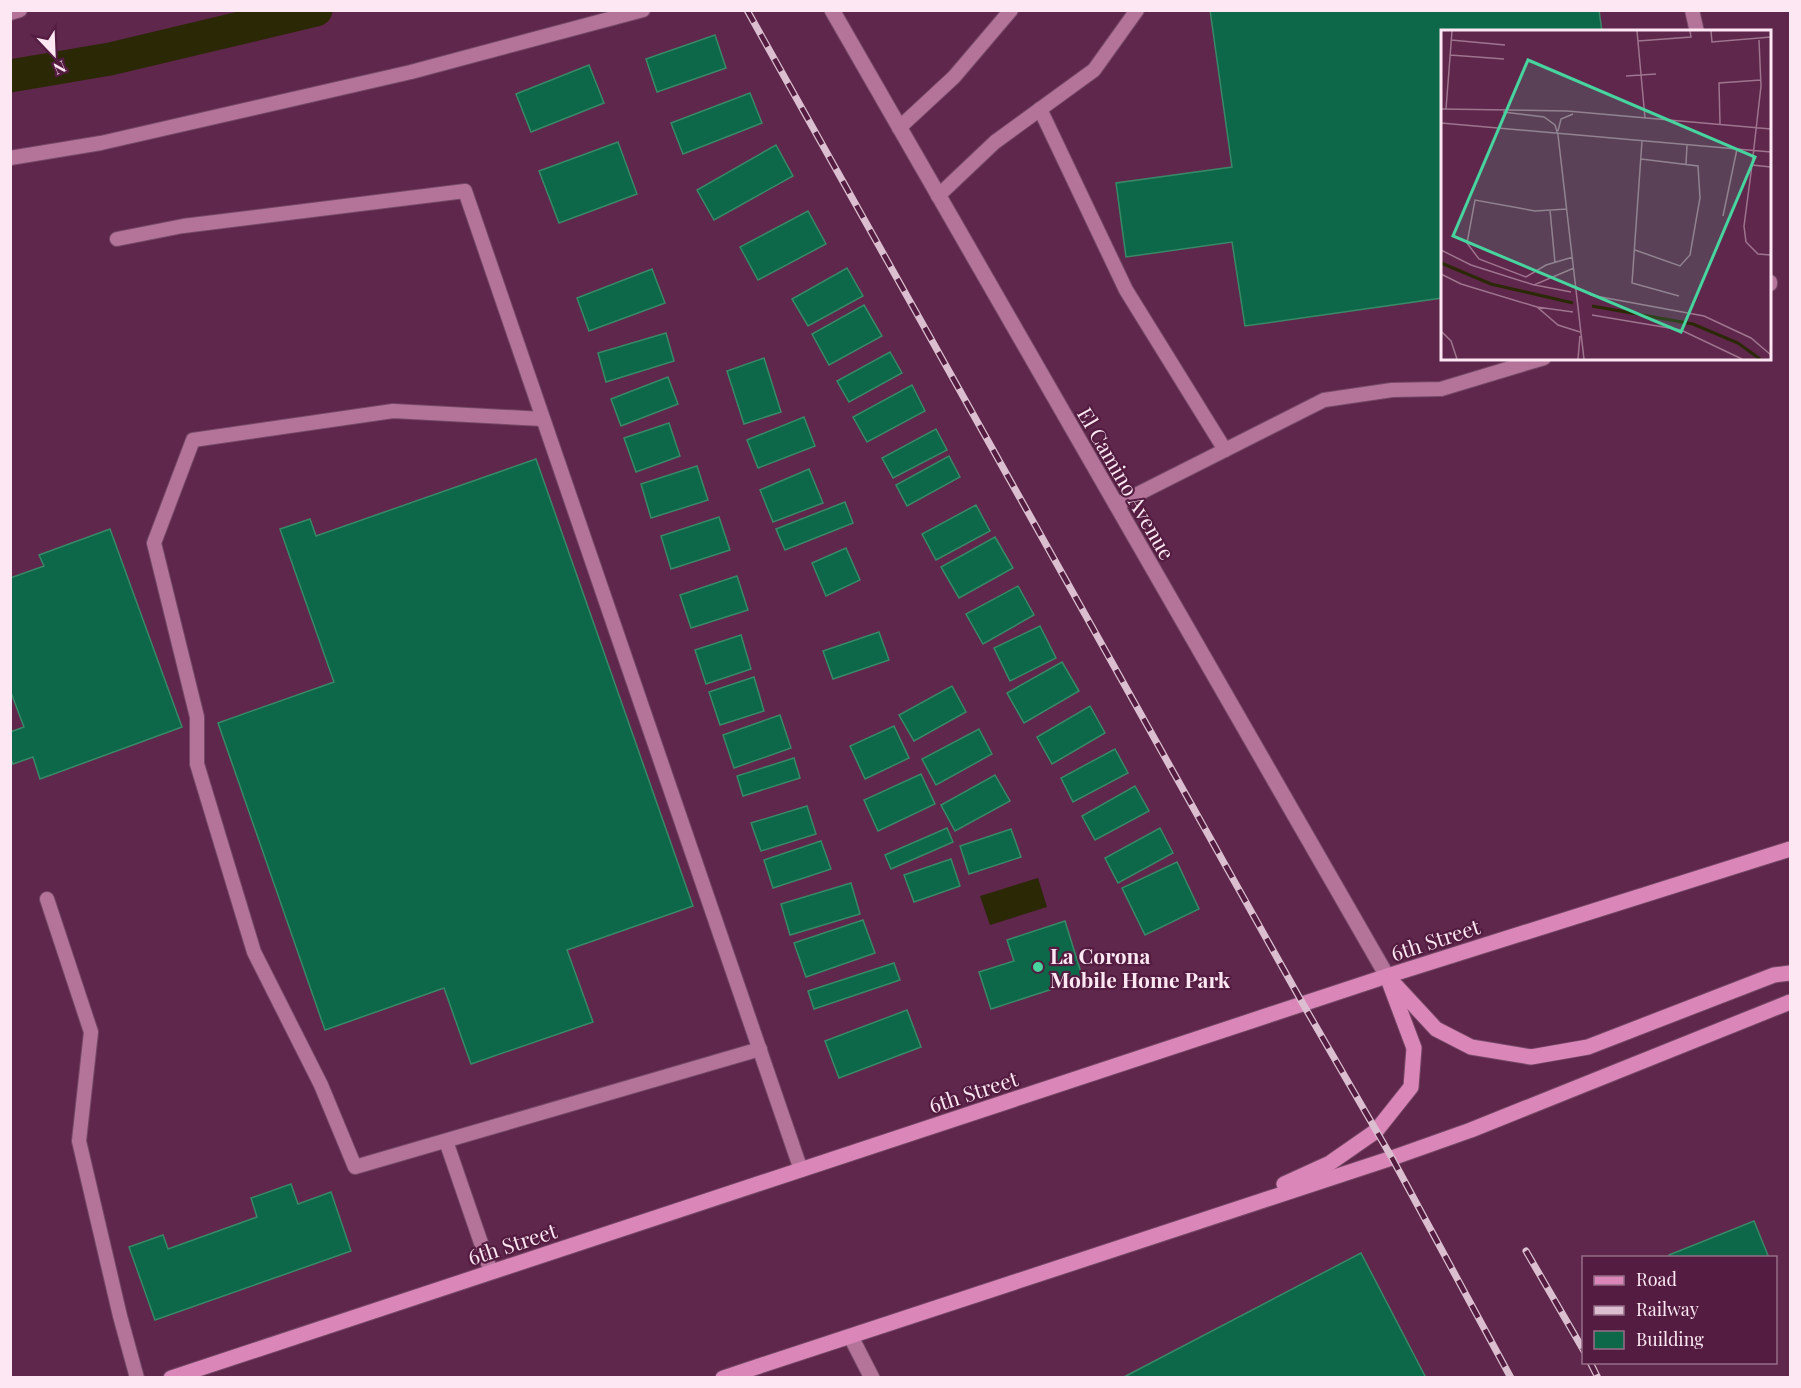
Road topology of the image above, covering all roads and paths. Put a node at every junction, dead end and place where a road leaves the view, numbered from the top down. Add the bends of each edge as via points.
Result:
1 (20, 10) edge
2 (643, 10) edge
3 (832, 10) edge
4 (1011, 10) edge
5 (1137, 10) edge
6 (1692, 10) edge
7 (10, 13) edge
8 (1696, 30) edge
9 (1040, 109) junction
10 (899, 128) junction
11 (10, 158) edge
12 (938, 196) junction
13 (117, 239) dead end
14 (1537, 360) edge
15 (543, 418) junction
16 (1225, 450) junction
17 (1116, 505) junction
18 (1791, 849) edge
19 (47, 898) dead end
20 (1791, 973) edge
21 (1387, 976) junction
22 (1791, 1002) edge
23 (760, 1049) junction
24 (446, 1140) junction
25 (801, 1170) junction
26 (1226, 1211) junction
27 (491, 1272) junction
28 (851, 1337) junction
29 (137, 1377) edge
30 (171, 1377) edge
31 (723, 1377) edge
32 (872, 1377) edge

1 - 7 lane
2 - 11 lane via 400,75 101,143
3 - 10 street, El Camino Avenue
4 - 10 lane via 954,77
5 - 9 lane via 1094,70
6 - 8 lane
9 - 12 lane via 995,142
9 - 16 lane via 1126,290
10 - 12 street, El Camino Avenue
12 - 17 street, El Camino Avenue
13 - 15 lane via 183,226 465,191
14 - 16 lane via 1441,389 1392,390 1324,400
15 - 23 lane
15 - 24 lane via 393,411 192,440 154,543 197,717 197,764 254,952 321,1085 355,1167
16 - 17 lane
17 - 21 street, El Camino Avenue
18 - 21 main road, 6th Street
19 - 29 lane via 91,1032 79,1141
20 - 21 main road via 1774,975 1588,1047 1531,1058 1471,1047 1436,1029
21 - 25 main road, 6th Street
21 - 26 main road via 1413,1048 1411,1087 1376,1131 1330,1163
22 - 26 main road via 1471,1130
23 - 24 lane
23 - 25 lane
24 - 27 lane
25 - 27 main road, 6th Street
26 - 28 main road
27 - 30 main road, 6th Street
28 - 31 main road
28 - 32 street

